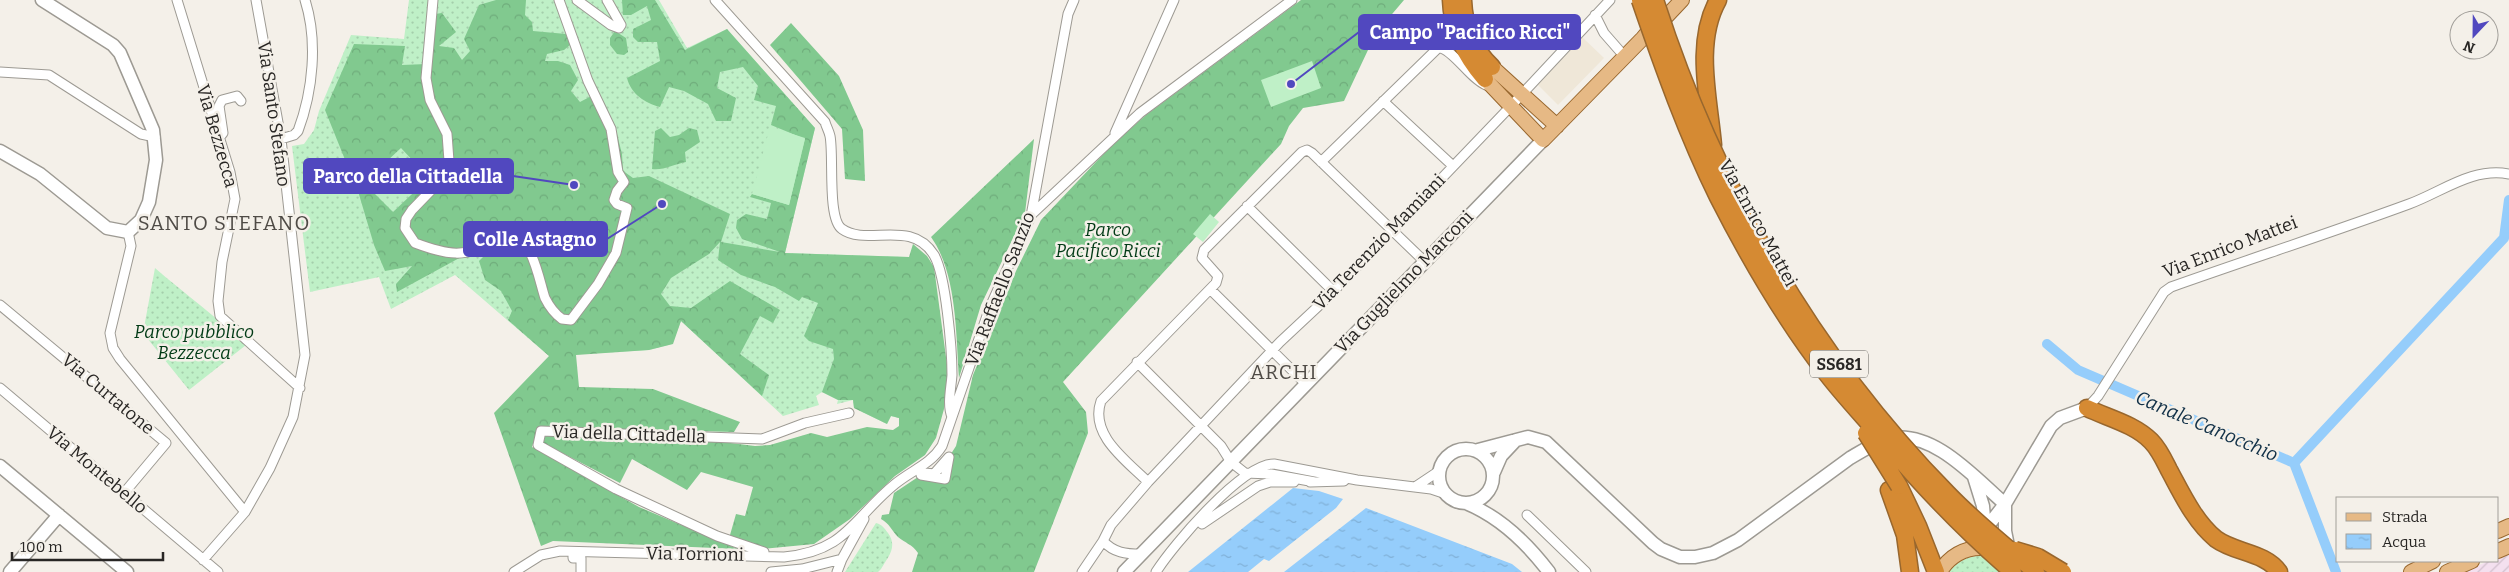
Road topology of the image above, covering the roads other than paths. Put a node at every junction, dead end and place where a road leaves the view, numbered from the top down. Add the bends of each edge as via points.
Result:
1 (42, 0) edge
2 (177, 0) edge
3 (256, 0) edge
4 (305, 0) edge
5 (433, 0) edge
6 (559, 0) edge
7 (576, 0) edge
8 (607, 0) edge
9 (715, 0) edge
10 (1074, 0) edge
11 (1174, 0) edge
12 (1292, 0) edge
13 (1451, 0) edge
14 (1463, 0) edge
15 (1610, 0) edge
16 (1640, 0) edge
17 (1655, 0) edge
18 (1682, 0) edge
19 (1718, 0) edge
20 (1596, 15) junction
21 (1625, 57) junction
22 (0, 72) edge
23 (1489, 78) junction
24 (1518, 93) junction
25 (241, 100) dead end
26 (1383, 101) junction
27 (1507, 104) junction
28 (1557, 126) junction
29 (1114, 136) junction
30 (155, 137) junction
31 (219, 138) junction
32 (281, 139) junction
33 (1543, 140) junction
34 (0, 151) edge
35 (1714, 153) junction
36 (1322, 162) junction
37 (1453, 166) junction
38 (2509, 174) edge
39 (1248, 206) junction
40 (1031, 216) junction
41 (1392, 230) junction
42 (128, 232) junction
43 (1424, 261) junction
44 (1210, 289) junction
45 (1333, 291) junction
46 (0, 305) edge
47 (1272, 350) junction
48 (1137, 362) junction
49 (1827, 375) junction
50 (1306, 384) junction
51 (0, 388) edge
52 (300, 388) junction
53 (2092, 402) junction
54 (849, 413) dead end
55 (952, 417) junction
56 (1201, 426) junction
57 (1516, 440) junction
58 (1478, 450) junction
59 (1231, 462) junction
60 (0, 466) edge
61 (1439, 471) junction
62 (1494, 472) junction
63 (1249, 473) junction
64 (1974, 478) junction
65 (1357, 480) junction
66 (1148, 482) junction
67 (1315, 482) junction
68 (1415, 487) junction
69 (1490, 491) junction
70 (124, 492) junction
71 (1446, 494) junction
72 (1466, 503) junction
73 (2005, 504) junction
74 (245, 512) junction
75 (868, 513) junction
76 (59, 515) junction
77 (1527, 515) dead end
78 (1501, 523) junction
79 (1985, 530) junction
80 (1187, 535) junction
81 (840, 538) junction
82 (1103, 541) junction
83 (1966, 549) junction
84 (573, 552) junction
85 (1142, 554) junction
86 (784, 557) junction
87 (842, 559) junction
88 (2009, 559) edge
89 (203, 560) junction
90 (2431, 562) edge
91 (2470, 562) edge
92 (800, 571) edge
93 (10, 572) edge
94 (127, 572) edge
95 (218, 572) edge
96 (514, 572) edge
97 (581, 572) edge
98 (771, 572) edge
99 (837, 572) edge
100 (1082, 572) edge
101 (1124, 572) edge
102 (1156, 572) edge
103 (1549, 572) edge
104 (1586, 572) edge
105 (1910, 572) edge
106 (1938, 572) edge
107 (2022, 572) edge
108 (2036, 572) edge
109 (2063, 572) edge
110 (2279, 572) edge
111 (2411, 572) edge
112 (2447, 572) edge

1 - 30 street via 114,45
2 - 31 street, Via Bezzecca
3 - 32 street, Via Santo Stefano
4 - 32 street via 313,43 310,80 298,131
5 - 6 street via 426,78 430,100 447,134 449,160 442,179 406,219 406,228 415,243 452,254 472,252 502,235 512,235 531,252 546,300 555,313 562,319 571,320 616,253 624,207 614,200 614,195 624,182 618,172 611,129 588,81
7 - 8 street via 619,28 621,25
9 - 55 street via 825,122 830,137 834,209 838,225 849,233 908,236 918,240 933,254 949,331 952,374 949,410
10 - 40 street, Via Raffaello Sanzio via 1068,14
11 - 29 street
12 - 29 street via 1140,112
13 - 23 highway via 1452,18 1465,52
14 - 23 highway via 1471,39
15 - 20 street, Via Terenzio Mamiani
16 - 49 highway, Via Enrico Mattei / SS681, bridge via 1686,124 1718,198 1784,313
17 - 35 highway, Via Enrico Mattei / SS681, bridge
18 - 21 main road, Via Guglielmo Marconi via 1665,18 1656,21
19 - 35 highway, SS681, bridge via 1705,46
20 - 21 street via 1604,33
20 - 24 street, Via Terenzio Mamiani
21 - 28 main road, Via Guglielmo Marconi
22 - 30 street via 49,75 141,134
23 - 24 main road
23 - 26 street via 1477,81 1451,52 1441,47 1433,51
23 - 27 main road
24 - 27 street, Via Terenzio Mamiani
24 - 28 main road
25 - 31 street via 237,96 222,100 219,106 223,128
26 - 36 street
26 - 37 street
27 - 33 main road
27 - 37 street, Via Terenzio Mamiani
28 - 33 main road, Via Guglielmo Marconi
29 - 40 street
30 - 42 street via 156,160 149,202 136,228
31 - 52 street, Via Bezzecca via 235,199 222,262 218,300 220,316
32 - 52 street, Via Santo Stefano via 305,355
33 - 43 street, Via Guglielmo Marconi
34 - 42 street via 40,174 108,228
35 - 88 highway, Via Enrico Mattei / SS681, bridge via 1786,286 1851,381 1934,480
36 - 39 street via 1309,151 1302,152
36 - 41 street
37 - 41 street, Via Terenzio Mamiani
38 - 53 street, Via Enrico Mattei via 2477,174 2411,204 2171,287 2164,292
39 - 44 street via 1202,252 1204,262 1218,276
39 - 45 street
40 - 55 street, Via Raffaello Sanzio via 990,307
41 - 43 street
41 - 45 street, Via Terenzio Mamiani
42 - 74 street via 131,246 110,333 113,348
43 - 50 street, Via Guglielmo Marconi
44 - 47 street
44 - 48 street
45 - 47 street, Via Terenzio Mamiani
46 - 70 street, Via Curtatone via 166,443
47 - 50 street
47 - 56 street, Via Terenzio Mamiani
48 - 56 street
48 - 66 street via 1101,400 1098,412 1104,436
49 - 88 highway, Via Enrico Mattei / SS681, bridge via 1940,504
49 - 105 highway, bridge via 1889,490 1905,534
49 - 106 highway, bridge via 1894,477
50 - 59 street, Via Guglielmo Marconi
51 - 70 street, Via Montebello
52 - 74 street, Via Santo Stefano via 293,417
53 - 73 street, Via Enrico Mattei via 2050,426
53 - 110 highway via 2146,437 2158,450 2190,506 2214,536 2231,548 2265,560
54 - 86 street, Via della Cittadella via 805,423 762,439 541,431 538,445 616,489 717,536
55 - 75 street, Via Raffaello Sanzio via 930,462 900,479
56 - 59 street via 1221,446
56 - 66 street, Via Terenzio Mamiani
57 - 58 street
57 - 62 street via 1501,456
57 - 64 street via 1533,437 1549,443 1653,543 1680,557 1702,556 1727,547 1850,458 1886,440 1909,438 1928,443
58 - 61 street via 1453,451
58 - 62 street via 1491,463
59 - 63 street via 1240,471
59 - 85 street, Via Guglielmo Marconi
60 - 76 street
61 - 68 street
61 - 71 street
62 - 69 street
63 - 65 street via 1274,464
63 - 67 street
63 - 80 street via 1221,497
64 - 73 street
64 - 79 street via 1983,506
65 - 67 street
65 - 68 street
66 - 82 street, Via Terenzio Mamiani via 1111,525
67 - 80 street via 1270,482 1258,486
68 - 71 street via 1431,488
69 - 72 street via 1475,502
69 - 78 street
70 - 89 street, Via Montebello
71 - 72 street
72 - 78 street
73 - 79 street, Via Enrico Mattei
73 - 88 street, Via Enrico Mattei
74 - 89 street, Via Santo Stefano
75 - 81 street, Via Torrioni
75 - 87 street
76 - 93 street
76 - 94 street
77 - 104 street
78 - 103 street via 1533,552
79 - 83 street, Via Enrico Mattei
80 - 102 street
81 - 86 street, Via Torrioni via 818,551
81 - 87 street
82 - 85 street via 1120,552
82 - 100 street, Via Terenzio Mamiani
83 - 88 main road, Via Enrico Mattei via 1998,550
83 - 106 main road, Via Enrico Mattei via 1954,555
84 - 86 street, Via Torrioni
84 - 96 street, Via Torrioni via 541,554
84 - 97 street via 573,558 581,558
85 - 101 street, Via Guglielmo Marconi
87 - 92 street
87 - 99 street
88 - 107 main road, Via Enrico Mattei
88 - 108 highway, Via Enrico Mattei / SS681, bridge
88 - 109 highway, bridge via 2038,558
89 - 95 street, Via Montebello
90 - 111 main road
91 - 112 main road
92 - 98 street

